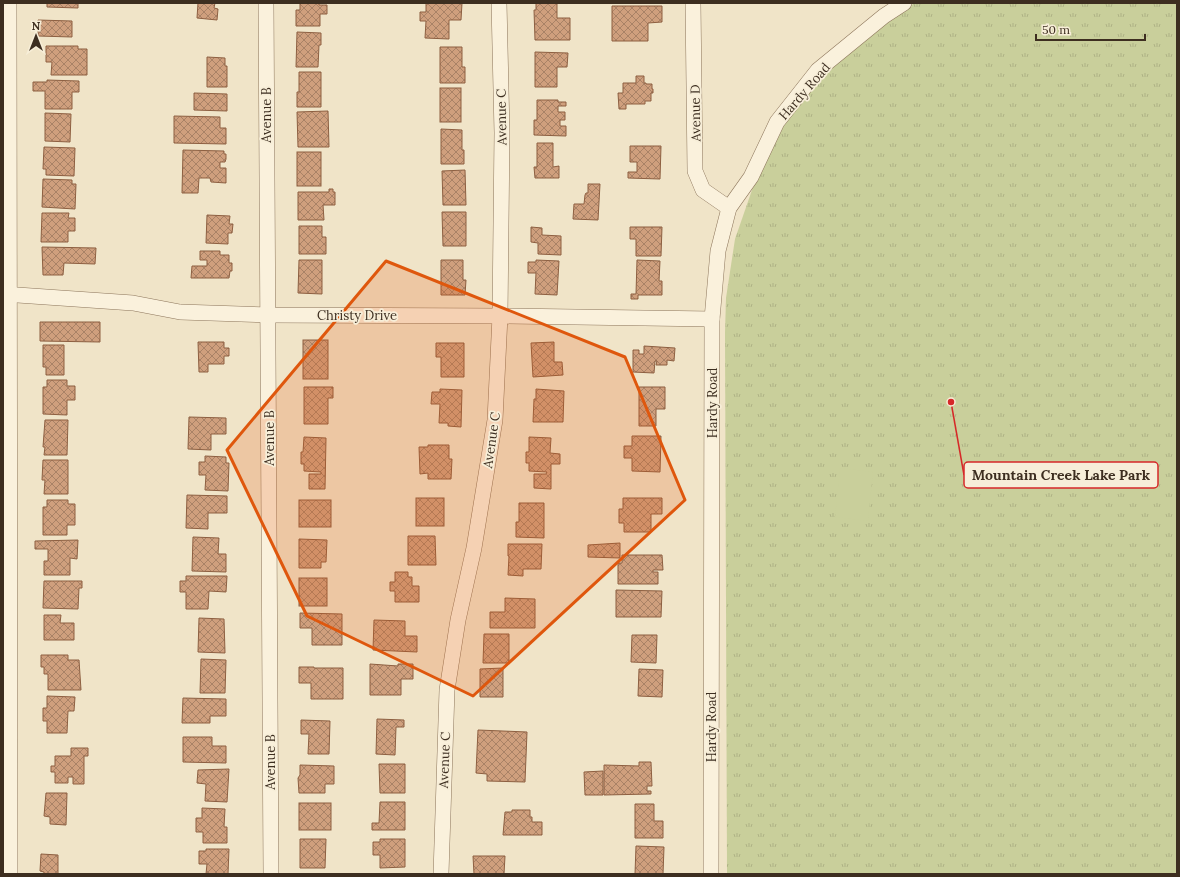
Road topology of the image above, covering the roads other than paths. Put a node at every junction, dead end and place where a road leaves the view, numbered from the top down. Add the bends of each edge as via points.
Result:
1 (9, 3) edge
2 (266, 3) edge
3 (499, 3) edge
4 (693, 3) edge
5 (904, 3) edge
6 (729, 208) junction
7 (6, 295) edge
8 (268, 315) junction
9 (500, 316) junction
10 (712, 319) junction
11 (10, 874) edge
12 (271, 874) edge
13 (441, 874) edge
14 (711, 874) edge

1 - 7 street
2 - 8 street, Avenue B
3 - 9 street, Avenue C via 502,133
4 - 6 street, Avenue D via 695,171 702,190
5 - 6 street, Hardy Road via 884,16 818,70 777,122 751,177
6 - 10 street, Hardy Road via 718,251
7 - 8 street, Christy Drive via 133,303 180,312
7 - 11 street
8 - 9 street, Christy Drive
8 - 12 street, Avenue B
9 - 10 street, Christy Drive
9 - 13 street, Avenue C via 495,420 447,690
10 - 14 street, Hardy Road

